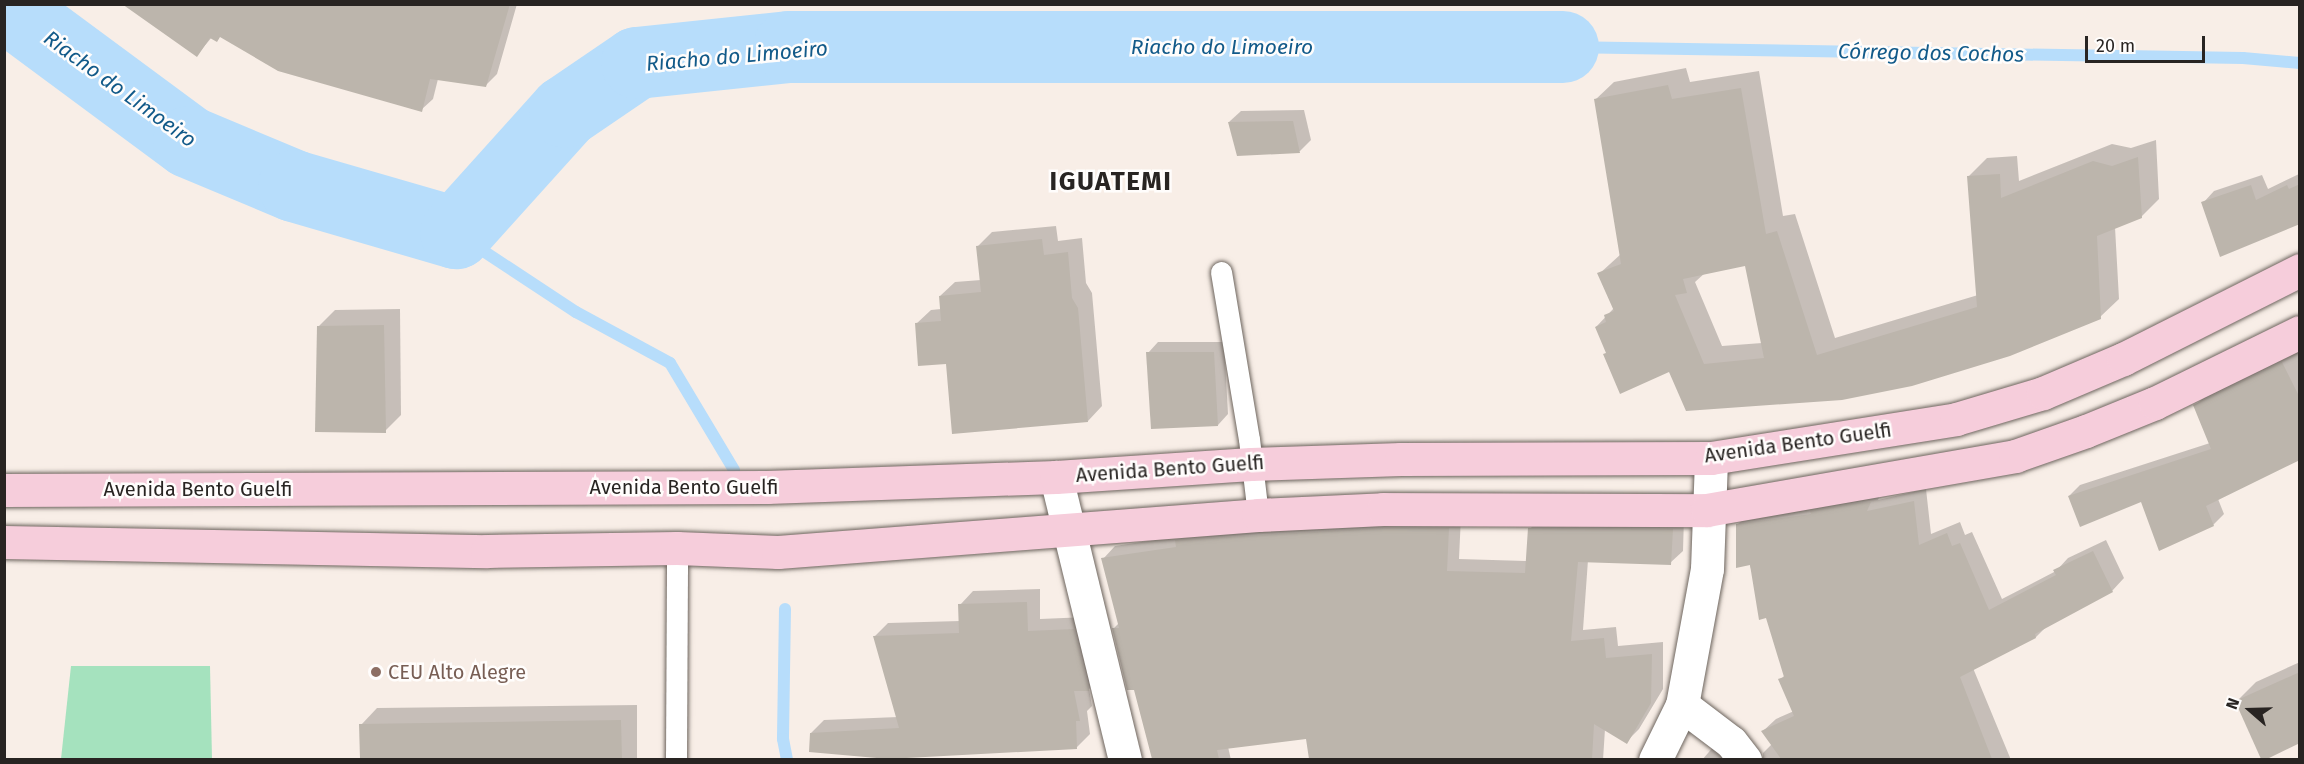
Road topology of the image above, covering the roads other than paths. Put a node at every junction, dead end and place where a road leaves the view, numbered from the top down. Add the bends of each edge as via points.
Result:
1 (2300, 270) edge
2 (1221, 272) dead end
3 (2300, 333) edge
4 (1711, 458) junction
5 (1251, 464) junction
6 (1056, 477) junction
7 (4, 490) edge
8 (1707, 510) junction
9 (1258, 515) junction
10 (1070, 531) junction
11 (4, 542) edge
12 (677, 548) junction
13 (1682, 705) junction
14 (676, 759) edge
15 (1125, 759) edge
16 (1655, 759) edge
17 (1745, 759) edge

1 - 4 main road, Avenida Bento Guelfi via 2123,359 2043,393 1956,419
2 - 5 lane
3 - 8 main road via 2155,403 2015,456
4 - 5 main road, Avenida Bento Guelfi via 1401,459
4 - 8 street
5 - 6 main road, Avenida Bento Guelfi
5 - 9 lane
6 - 7 main road, Avenida Bento Guelfi via 767,488
6 - 10 street
8 - 9 main road via 1383,509
8 - 13 street via 1707,570
9 - 10 main road
10 - 12 main road via 778,552
10 - 15 street
11 - 12 main road via 488,551
12 - 14 lane
13 - 16 street
13 - 17 street via 1731,742

